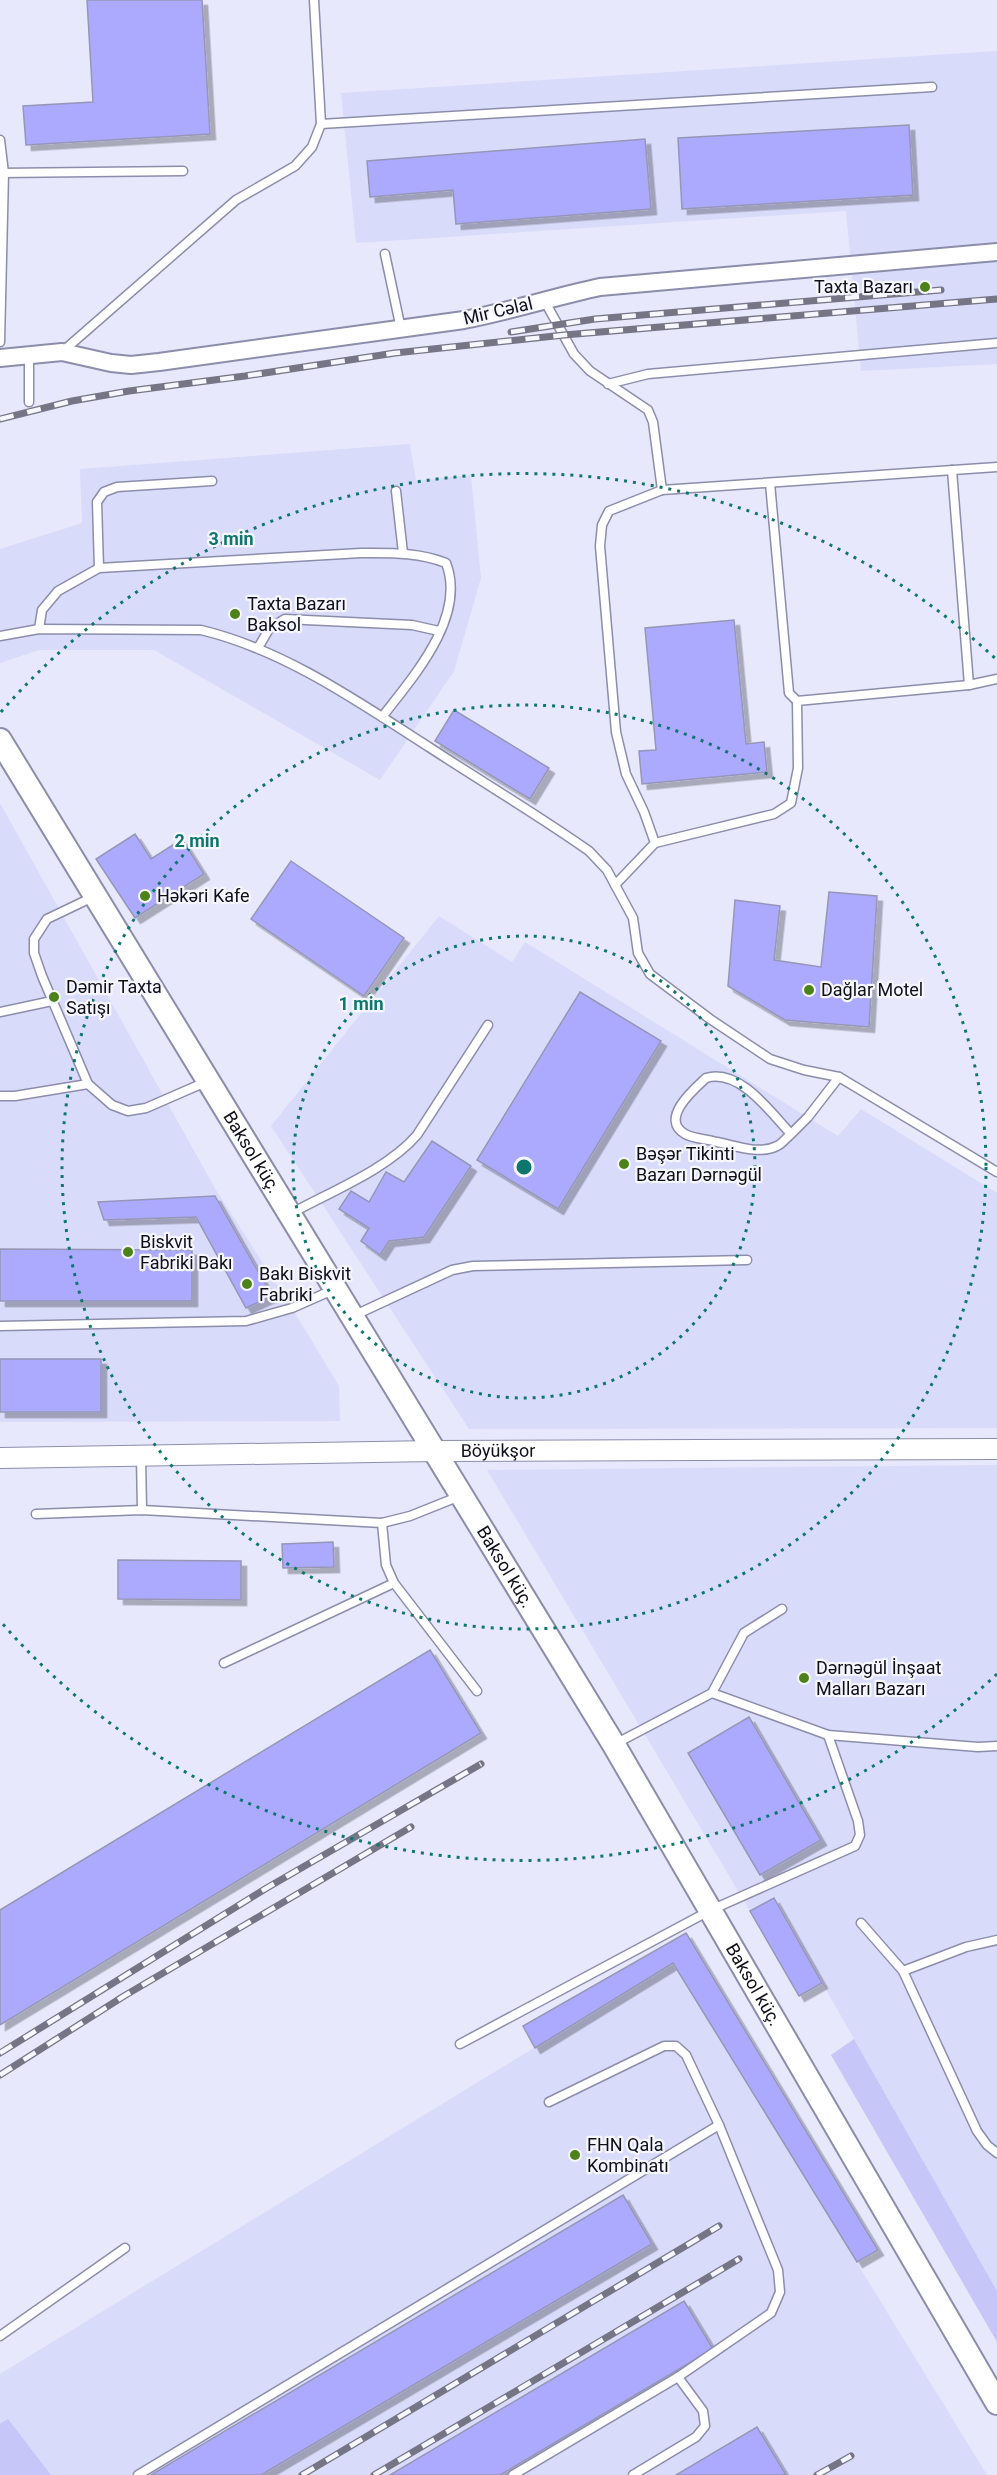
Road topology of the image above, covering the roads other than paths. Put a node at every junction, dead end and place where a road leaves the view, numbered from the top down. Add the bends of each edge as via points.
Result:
1 (314, 0) edge
2 (932, 87) dead end
3 (321, 124) junction
4 (0, 140) edge
5 (183, 171) dead end
6 (2, 173) edge
7 (997, 252) edge
8 (385, 254) dead end
9 (544, 300) junction
10 (401, 329) junction
11 (0, 342) edge
12 (997, 343) edge
13 (62, 352) junction
14 (29, 354) junction
15 (0, 358) edge
16 (608, 384) junction
17 (29, 402) dead end
18 (997, 466) edge
19 (952, 470) junction
20 (212, 481) dead end
21 (770, 483) junction
22 (662, 490) junction
23 (396, 491) dead end
24 (403, 553) junction
25 (99, 568) junction
26 (39, 628) junction
27 (439, 632) junction
28 (0, 636) edge
29 (258, 648) junction
30 (997, 679) edge
31 (969, 685) junction
32 (797, 701) junction
33 (382, 717) junction
34 (0, 740) edge
35 (655, 843) junction
36 (615, 885) junction
37 (94, 897) junction
38 (52, 1001) junction
39 (0, 1012) edge
40 (488, 1025) dead end
41 (839, 1077) junction
42 (208, 1081) junction
43 (88, 1084) junction
44 (0, 1096) edge
45 (791, 1134) junction
46 (997, 1172) edge
47 (290, 1214) junction
48 (747, 1260) dead end
49 (335, 1288) junction
50 (352, 1316) junction
51 (0, 1326) edge
52 (997, 1449) edge
53 (434, 1451) junction
54 (141, 1457) junction
55 (0, 1458) edge
56 (462, 1495) junction
57 (142, 1510) junction
58 (36, 1514) dead end
59 (382, 1523) junction
60 (394, 1583) junction
61 (782, 1609) dead end
62 (224, 1663) dead end
63 (477, 1691) dead end
64 (712, 1693) junction
65 (828, 1735) junction
66 (614, 1745) junction
67 (997, 1746) edge
68 (711, 1910) junction
69 (861, 1923) dead end
70 (994, 1940) edge
71 (997, 1949) edge
72 (903, 1971) junction
73 (460, 2044) dead end
74 (549, 2102) dead end
75 (719, 2126) junction
76 (997, 2153) edge
77 (125, 2248) dead end
78 (0, 2336) edge
79 (678, 2377) junction
80 (997, 2403) edge
81 (138, 2475) edge
82 (513, 2475) edge
83 (633, 2475) edge

1 - 3 lane
2 - 3 lane
3 - 13 lane via 312,147 295,166 236,200
4 - 6 lane
5 - 6 lane
6 - 11 lane
7 - 9 street, Mir Cəlal via 600,287
8 - 10 lane
9 - 10 street, Mir Cəlal via 509,311
9 - 16 lane via 574,354
10 - 13 street, Mir Cəlal via 131,364
12 - 16 lane via 648,374
13 - 14 street, Mir Cəlal
14 - 15 street, Mir Cəlal
14 - 17 lane
16 - 22 lane via 648,410
18 - 19 lane
19 - 21 lane
19 - 31 lane
20 - 25 lane via 117,487 104,492 97,502
21 - 22 lane
21 - 32 lane via 789,693
22 - 35 lane via 609,512 602,525 600,546 616,732 626,774
23 - 24 lane
24 - 25 lane
24 - 27 lane via 446,563 452,578 452,599
25 - 26 lane via 58,591 42,610
26 - 28 lane
26 - 29 lane via 201,630
27 - 29 lane via 412,625 285,619 269,628
27 - 33 lane via 422,666
29 - 33 lane
30 - 31 lane
31 - 32 lane
32 - 35 lane via 798,768 791,803 774,814
33 - 36 lane via 589,851
34 - 37 main road, Baksol küç.
35 - 36 lane
36 - 41 lane via 633,918 638,953 650,974 770,1059
37 - 38 lane via 47,919 34,939 34,953
37 - 42 main road, Baksol küç.
38 - 39 lane
38 - 43 lane
40 - 47 lane via 406,1148
41 - 45 lane
41 - 46 lane
42 - 43 lane via 146,1108 128,1111 112,1105
42 - 47 main road, Baksol küç.
43 - 44 lane
45 - 45 lane via 762,1100 723,1077 706,1078 693,1089 676,1115 677,1125 685,1134 743,1148 778,1146
47 - 49 main road, Baksol küç.
48 - 50 lane via 473,1266 452,1270
49 - 50 main road, Baksol küç.
49 - 51 lane via 292,1308 246,1321
50 - 53 main road, Baksol küç.
52 - 53 street, Böyükşor
53 - 54 street, Böyükşor
53 - 56 main road, Baksol küç.
54 - 55 street, Böyükşor
54 - 57 lane
56 - 59 lane
56 - 66 main road, Baksol küç.
57 - 58 lane
57 - 59 lane
59 - 60 lane via 386,1565
60 - 62 lane
60 - 63 lane
61 - 64 lane via 744,1633
64 - 65 lane
64 - 66 lane
65 - 67 lane
65 - 68 lane via 858,1821 860,1835 855,1846
66 - 68 main road, Baksol küç.
68 - 73 lane
68 - 80 main road, Baksol küç.
69 - 72 lane
70 - 71 lane
70 - 72 lane
72 - 76 lane via 977,2131
74 - 75 lane via 664,2046 676,2046 686,2055
75 - 79 lane via 778,2270 780,2292 771,2313
75 - 81 lane
77 - 78 lane
79 - 82 lane
79 - 83 lane via 703,2411 705,2426 696,2437

